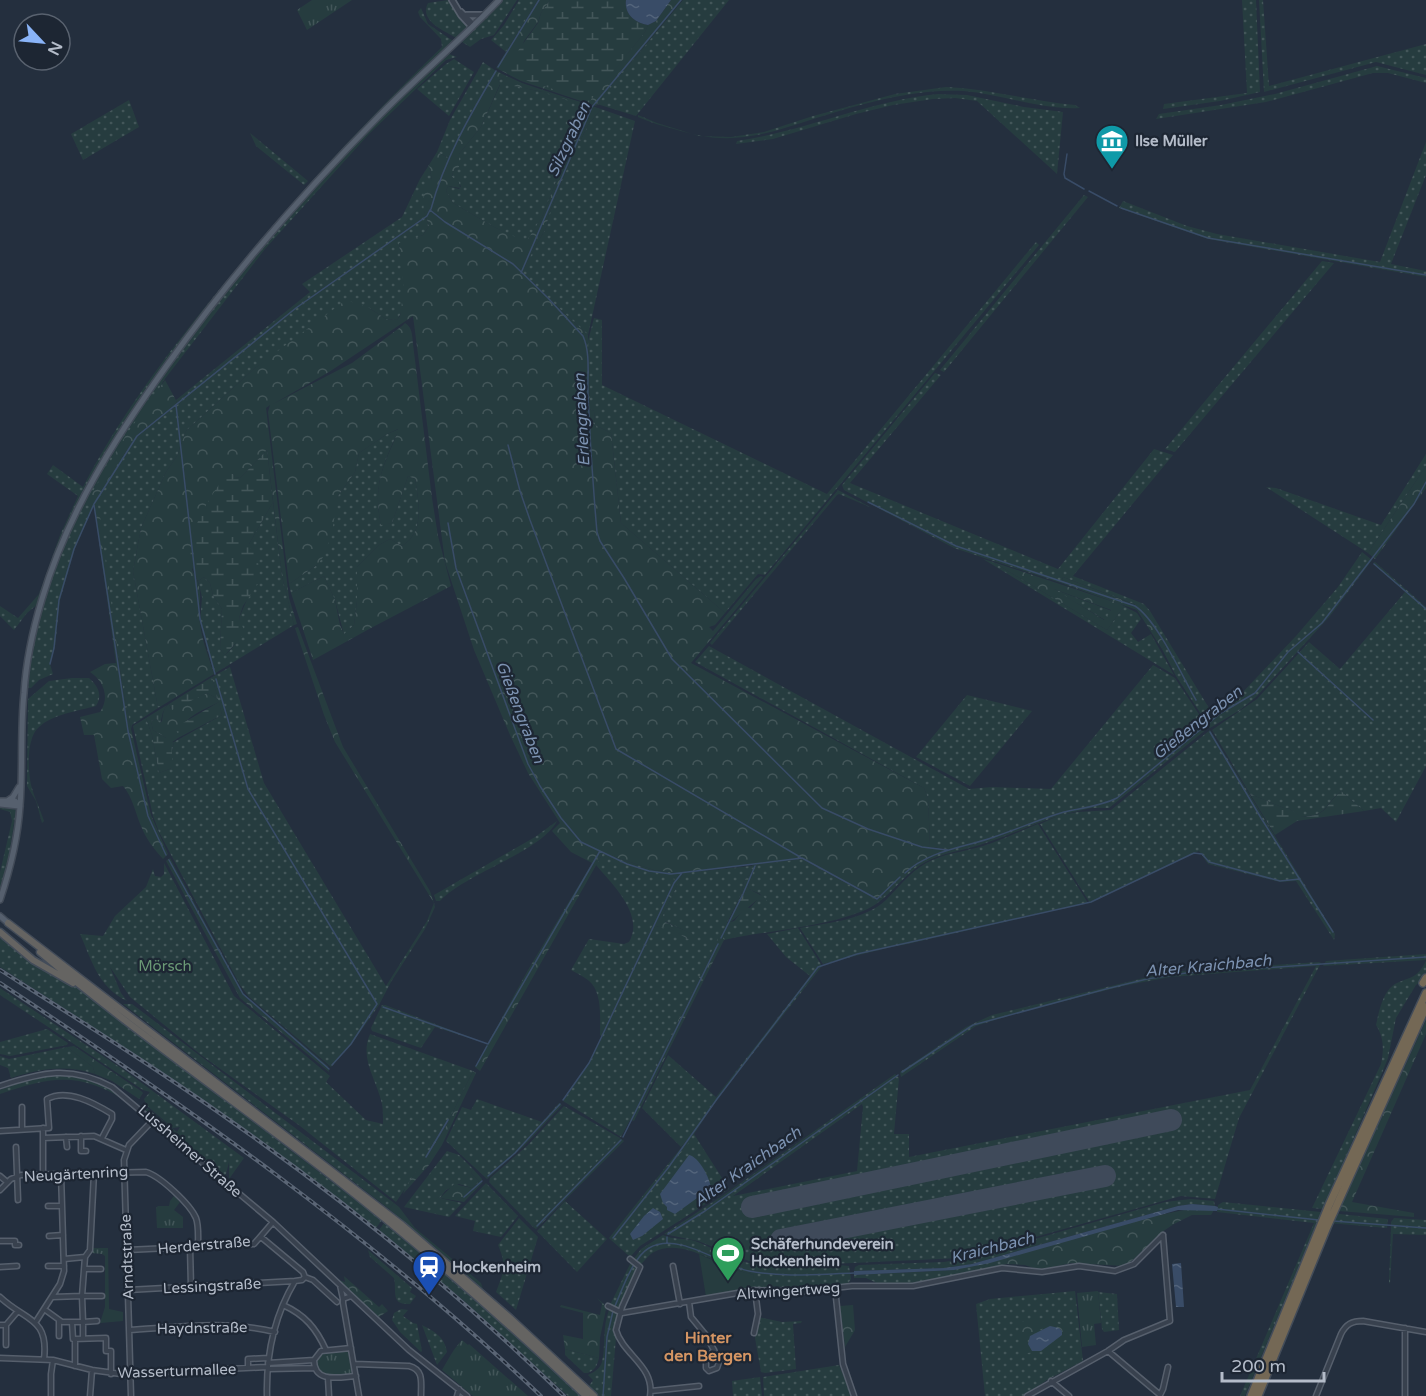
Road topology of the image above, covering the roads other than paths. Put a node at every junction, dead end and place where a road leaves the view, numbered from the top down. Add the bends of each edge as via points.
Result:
1 (452, 0) edge
2 (499, 0) edge
3 (460, 12) junction
4 (466, 15) junction
5 (484, 15) junction
6 (472, 27) junction
7 (21, 783) junction
8 (7, 801) junction
9 (0, 802) edge
10 (20, 806) junction
11 (0, 899) edge
12 (0, 916) edge
13 (8, 923) junction
14 (2, 936) edge
15 (1426, 993) edge
16 (99, 1000) junction
17 (1426, 1007) edge
18 (1391, 1054) dead end
19 (1386, 1078) junction
20 (0, 1086) edge
21 (22, 1107) dead end
22 (152, 1118) junction
23 (43, 1128) junction
24 (22, 1129) junction
25 (0, 1131) edge
26 (81, 1136) junction
27 (66, 1137) junction
28 (43, 1138) junction
29 (102, 1138) junction
30 (67, 1146) dead end
31 (16, 1147) dead end
32 (126, 1150) junction
33 (86, 1151) dead end
34 (124, 1172) junction
35 (94, 1173) junction
36 (43, 1174) junction
37 (61, 1174) junction
38 (0, 1176) edge
39 (16, 1177) junction
40 (7, 1182) junction
41 (0, 1190) edge
42 (18, 1200) dead end
43 (1333, 1205) junction
44 (48, 1206) dead end
45 (62, 1206) junction
46 (273, 1222) junction
47 (1324, 1227) junction
48 (63, 1235) junction
49 (49, 1236) dead end
50 (261, 1237) junction
51 (0, 1241) edge
52 (19, 1245) dead end
53 (190, 1247) junction
54 (198, 1247) junction
55 (127, 1250) junction
56 (85, 1257) junction
57 (64, 1258) junction
58 (634, 1262) dead end
59 (17, 1266) dead end
60 (48, 1266) dead end
61 (64, 1266) junction
62 (673, 1266) dead end
63 (0, 1267) edge
64 (85, 1269) junction
65 (101, 1269) dead end
66 (305, 1277) junction
67 (295, 1281) junction
68 (339, 1284) junction
69 (191, 1287) junction
70 (835, 1288) junction
71 (128, 1290) junction
72 (755, 1290) junction
73 (82, 1296) junction
74 (102, 1296) dead end
75 (351, 1296) junction
76 (0, 1297) edge
77 (52, 1297) junction
78 (343, 1299) junction
79 (337, 1302) dead end
80 (689, 1302) junction
81 (680, 1304) junction
82 (283, 1305) junction
83 (344, 1307) junction
84 (609, 1307) dead end
85 (44, 1309) junction
86 (18, 1311) junction
87 (620, 1312) junction
88 (59, 1320) junction
89 (72, 1322) junction
90 (82, 1322) junction
91 (97, 1322) dead end
92 (35, 1323) junction
93 (0, 1325) edge
94 (6, 1325) junction
95 (1405, 1328) junction
96 (129, 1330) junction
97 (275, 1332) junction
98 (1426, 1332) edge
99 (754, 1334) dead end
100 (59, 1336) dead end
101 (83, 1338) junction
102 (75, 1339) junction
103 (6, 1345) dead end
104 (351, 1348) junction
105 (326, 1350) junction
106 (714, 1350) junction
107 (1108, 1351) junction
108 (0, 1358) edge
109 (44, 1359) junction
110 (53, 1360) junction
111 (314, 1360) junction
112 (268, 1363) junction
113 (355, 1364) junction
114 (75, 1366) junction
115 (1168, 1367) dead end
116 (248, 1368) junction
117 (314, 1368) junction
118 (92, 1370) junction
119 (131, 1373) junction
120 (111, 1374) junction
121 (356, 1376) junction
122 (328, 1378) junction
123 (1051, 1381) junction
124 (699, 1386) dead end
125 (459, 1389) junction
126 (650, 1394) edge
127 (1160, 1395) edge
128 (51, 1396) edge
129 (90, 1396) edge
130 (131, 1396) edge
131 (267, 1396) edge
132 (329, 1396) edge
133 (359, 1396) edge
134 (421, 1396) edge
135 (457, 1396) edge
136 (467, 1396) edge
137 (586, 1396) edge
138 (594, 1396) edge
139 (854, 1396) edge
140 (1027, 1396) edge
141 (1069, 1396) edge
142 (1251, 1396) edge
143 (1258, 1396) edge
144 (1316, 1396) edge
145 (1405, 1396) edge

1 - 3 street
2 - 5 main road
3 - 4 street
3 - 6 street
4 - 5 street
4 - 6 street
5 - 6 main road
6 - 7 main road via 340,156 269,235 180,347 104,460 60,547 36,621 24,695
7 - 8 main road
7 - 10 main road
8 - 9 main road
8 - 10 main road
9 - 10 main road
10 - 11 main road
12 - 13 main road
13 - 16 highway
13 - 138 highway via 402,1225 518,1324
14 - 16 highway
15 - 19 highway
16 - 137 highway via 369,1206 481,1299
17 - 43 highway
18 - 19 highway
19 - 43 highway
20 - 22 street, Lussheimer Straße via 41,1074 81,1074 112,1087
21 - 24 street
22 - 32 street
22 - 46 street, Lussheimer Straße
23 - 24 street
23 - 28 street
23 - 29 street via 49,1128 48,1098 76,1096 112,1115
24 - 25 street
26 - 27 street
26 - 29 street
26 - 33 street via 81,1151
27 - 28 street
27 - 30 street
28 - 36 street
29 - 32 street
31 - 39 street, Neugärtenring
32 - 34 street, Arndtstraße
34 - 35 street, Neugärtenring
34 - 54 street, Neugärtenring via 151,1174 190,1208 197,1222
34 - 55 street, Arndtstraße
35 - 37 street, Neugärtenring
35 - 56 street via 90,1250
36 - 37 street, Neugärtenring
36 - 39 street, Neugärtenring
37 - 45 street
38 - 40 street
39 - 40 street, Neugärtenring
39 - 42 street, Neugärtenring
40 - 41 street, Neugärtenring
43 - 47 highway
44 - 45 street
45 - 48 street
46 - 50 street, Herderstraße
46 - 68 street, Lussheimer Straße
47 - 142 highway
47 - 143 highway
48 - 49 street
48 - 57 street
50 - 54 street, Herderstraße via 254,1244
50 - 66 street
51 - 52 street via 15,1241
53 - 54 street, Herderstraße
53 - 55 street, Herderstraße
53 - 69 street
55 - 71 street, Arndtstraße
56 - 57 street
56 - 64 street
57 - 61 street
58 - 87 street via 640,1267
59 - 63 street
60 - 61 street
61 - 77 street
62 - 81 street
64 - 65 street
64 - 73 street
66 - 67 street, Lessingstraße
66 - 79 street
67 - 69 street, Lessingstraße
67 - 82 street
68 - 75 street, Lussheimer Straße
68 - 78 street
69 - 71 street, Lessingstraße
70 - 72 street, Altwingertweg via 797,1292
70 - 107 street, Altwingertweg via 913,1286 1002,1268 1042,1272 1079,1266 1116,1271 1134,1264 1163,1235 1170,1321
70 - 139 street via 843,1364
71 - 96 street, Arndtstraße
72 - 80 street, Altwingertweg
72 - 99 street via 758,1314
73 - 74 street
73 - 77 street
73 - 90 street
75 - 78 street
75 - 83 street
75 - 125 street, Lussheimer Straße via 409,1350
76 - 86 street
77 - 85 street
78 - 83 street
80 - 81 street, Altwingertweg
80 - 106 street via 690,1317
81 - 87 street, Altwingertweg
82 - 97 street
82 - 105 street via 313,1326
83 - 104 street
84 - 87 street
85 - 88 street
85 - 92 street
86 - 92 street
86 - 94 street
87 - 126 street via 616,1334 644,1368
88 - 89 street
88 - 100 street
89 - 90 street
89 - 102 street
90 - 91 street
90 - 101 street
92 - 109 street via 45,1340
93 - 94 street
94 - 103 street
95 - 98 street
95 - 144 street via 1364,1321 1347,1325
95 - 145 street
96 - 97 street, Haydnstraße via 231,1324
96 - 119 street, Arndtstraße
97 - 112 street
101 - 102 street
101 - 120 street via 106,1338 106,1351 111,1351
102 - 114 street
104 - 105 street
104 - 113 street
105 - 111 street
106 - 106 street via 719,1362 717,1368 709,1371 706,1360
107 - 123 street
107 - 127 street
108 - 109 street, Wasserturmallee
109 - 110 street, Wasserturmallee
110 - 114 street, Wasserturmallee
110 - 128 street
111 - 112 street, Wasserturmallee
111 - 117 street
112 - 116 street, Wasserturmallee
112 - 116 street, Wasserturmallee via 248,1359
112 - 117 street, Wasserturmallee via 270,1369
112 - 131 street
113 - 121 street
113 - 134 street via 416,1368 421,1374
114 - 118 street, Wasserturmallee
115 - 127 street
116 - 119 street, Wasserturmallee
117 - 122 street
118 - 120 street, Wasserturmallee
118 - 129 street
119 - 120 street, Wasserturmallee
119 - 130 street, Arndtstraße
121 - 122 street
121 - 133 street
122 - 132 street
123 - 140 street
123 - 141 street
124 - 126 street
125 - 135 street
125 - 136 street, Lussheimer Straße

